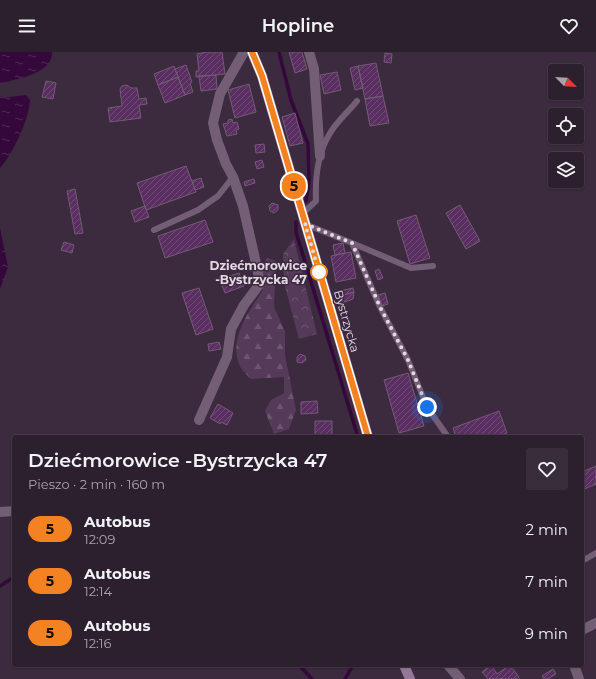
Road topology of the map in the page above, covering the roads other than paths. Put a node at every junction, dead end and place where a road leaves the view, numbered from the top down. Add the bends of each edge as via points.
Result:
1 (244, 52) edge
2 (252, 52) edge
3 (309, 52) edge
4 (357, 102) dead end
5 (320, 156) junction
6 (234, 177) junction
7 (304, 219) junction
8 (154, 230) dead end
9 (352, 243) junction
10 (433, 266) dead end
11 (199, 420) dead end
12 (367, 435) edge
13 (447, 435) edge
14 (12, 511) edge
15 (0, 512) edge
16 (596, 553) edge
17 (584, 560) edge
18 (596, 623) edge
19 (584, 629) edge
20 (405, 667) edge
21 (450, 667) edge
22 (575, 667) edge
23 (410, 679) edge
24 (460, 679) edge
25 (579, 679) edge

1 - 6 street via 220,94 212,123 226,164
2 - 7 street, Bystrzycka via 262,76
3 - 5 street via 314,69
4 - 5 lane via 329,134
5 - 7 lane via 315,180 316,201
6 - 8 lane via 218,196 198,210
6 - 11 street via 253,247 259,285 244,304 231,329 227,357
7 - 9 lane
7 - 12 street, Bystrzycka
9 - 10 lane via 411,268
9 - 13 lane via 380,307 408,360 427,407
14 - 15 street
16 - 17 lane
18 - 19 street
20 - 23 street
21 - 24 street
22 - 25 street

